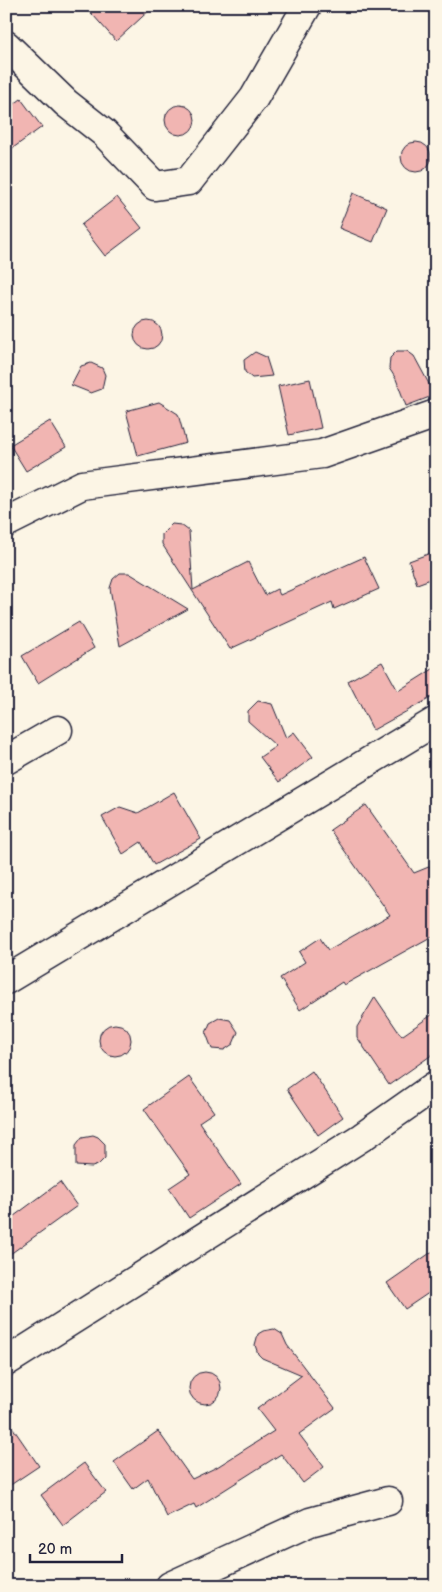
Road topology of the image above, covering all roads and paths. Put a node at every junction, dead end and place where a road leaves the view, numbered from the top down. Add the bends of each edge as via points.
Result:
1 (307, 6) edge
2 (6, 45) edge
3 (436, 414) edge
4 (6, 523) edge
5 (436, 721) edge
6 (58, 730) dead end
7 (6, 760) edge
8 (6, 980) edge
9 (436, 1085) edge
10 (6, 1362) edge
11 (388, 1501) dead end
12 (170, 1586) edge

1 - 2 street via 254,98 189,180 155,186 104,133 66,103
3 - 4 street via 322,454 82,485
5 - 8 street
6 - 7 street
9 - 10 street via 362,1137
11 - 12 street via 310,1522

